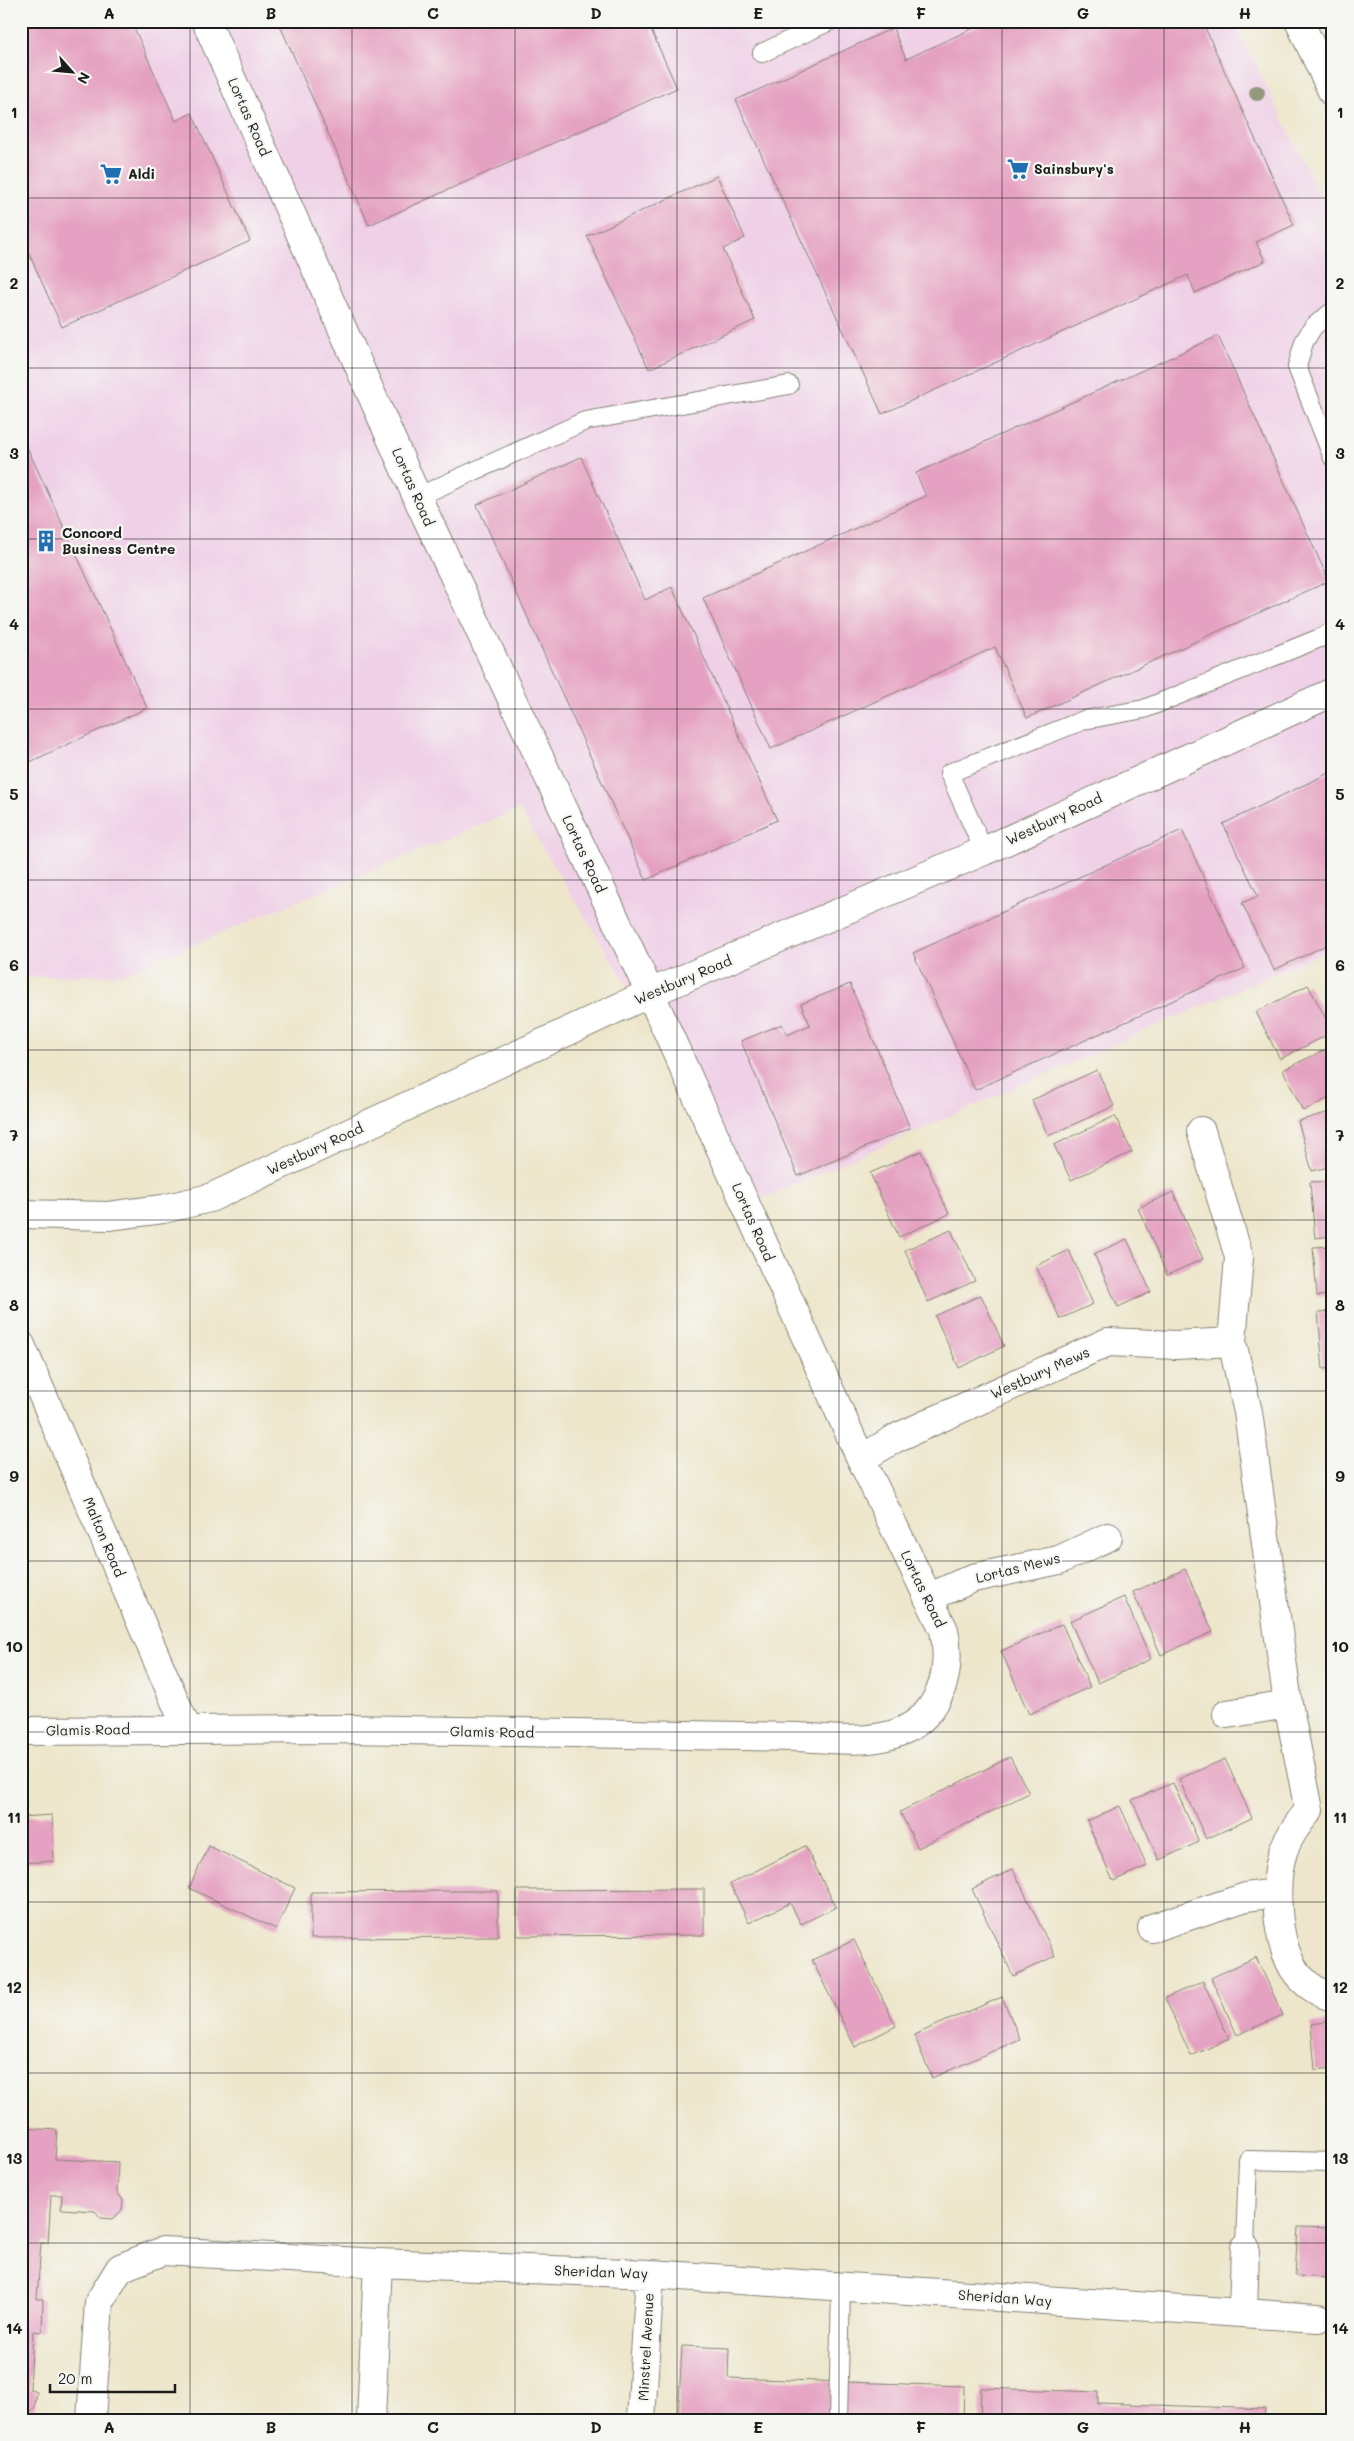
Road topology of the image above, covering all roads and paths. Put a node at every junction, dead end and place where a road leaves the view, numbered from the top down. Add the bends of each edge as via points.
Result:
1 (206, 21) edge
2 (830, 21) edge
3 (1299, 21) edge
4 (762, 53) dead end
5 (1333, 93) edge
6 (1333, 311) edge
7 (789, 385) dead end
8 (1333, 458) edge
9 (417, 497) junction
10 (1333, 630) edge
11 (1333, 692) edge
12 (984, 851) junction
13 (650, 993) junction
14 (1201, 1131) dead end
15 (21, 1214) edge
16 (1232, 1342) junction
17 (21, 1345) edge
18 (861, 1459) junction
19 (1108, 1537) dead end
20 (928, 1598) junction
21 (942, 1688) joint
22 (1288, 1704) junction
23 (1227, 1714) dead end
24 (187, 1729) junction
25 (21, 1731) edge
26 (1277, 1893) junction
27 (1152, 1928) dead end
28 (1333, 1998) edge
29 (1333, 2162) edge
30 (1245, 2247) joint
31 (378, 2263) junction
32 (650, 2274) junction
33 (841, 2287) junction
34 (1242, 2312) junction
35 (1318, 2318) dead end
36 (91, 2420) edge
37 (371, 2420) edge
38 (641, 2420) edge
39 (838, 2420) edge

1 - 9 street, Lortas Road
2 - 4 lane
3 - 5 street
6 - 8 lane via 1313,326 1304,342 1297,367
7 - 9 lane via 585,421
9 - 13 street, Lortas Road
10 - 12 lane via 1144,709 1084,720 949,773
11 - 12 street, Westbury Road
12 - 13 street, Westbury Road
13 - 15 street, Westbury Road via 210,1198 163,1209 108,1216
13 - 18 street, Lortas Road
14 - 16 street via 1239,1258
16 - 18 street, Westbury Mews via 1176,1345 1108,1342 896,1438
16 - 22 street via 1248,1412
17 - 24 street, Malton Road
18 - 20 street, Lortas Road
19 - 20 street, Lortas Mews via 1059,1560 973,1578
20 - 21 street, Lortas Road via 944,1630 948,1649
21 - 24 street, Glamis Road via 922,1718 907,1728 890,1735 842,1740 406,1730
22 - 23 street
22 - 26 street via 1309,1810 1284,1849
24 - 25 street, Glamis Road
26 - 27 street via 1246,1897
26 - 28 street via 1284,1948 1290,1963 1311,1987
29 - 30 lane via 1248,2160
30 - 34 street
31 - 32 street, Sheridan Way
31 - 36 street, Sheridan Way via 163,2251 120,2268 99,2302
31 - 37 street
32 - 33 street, Sheridan Way
32 - 38 street, Minstrel Avenue
33 - 34 street, Sheridan Way
33 - 39 lane
34 - 35 street, Sheridan Way

